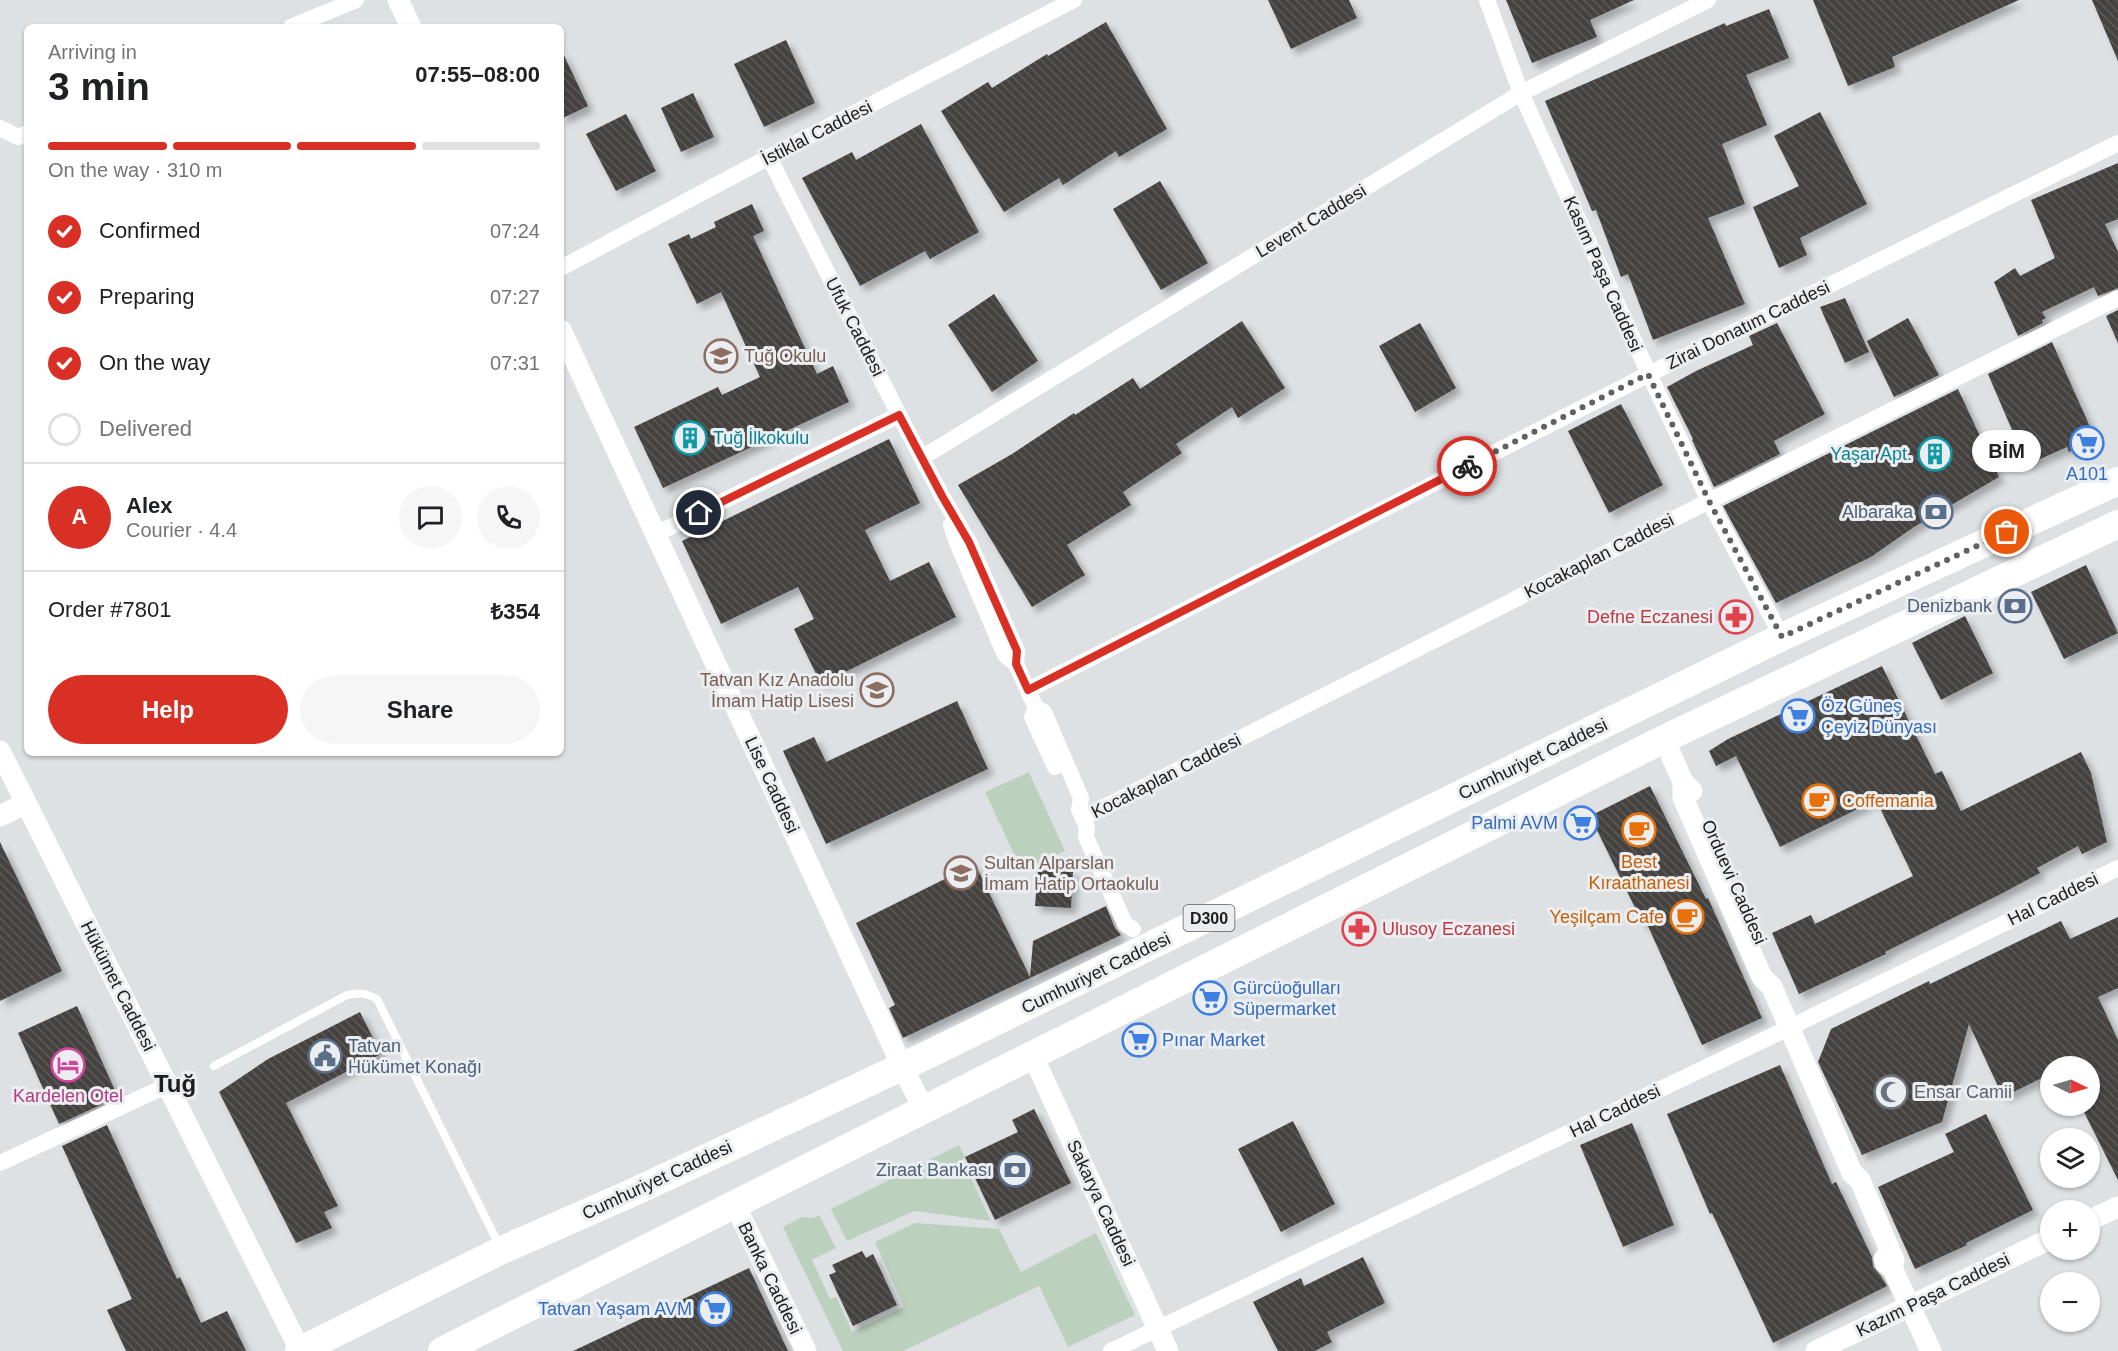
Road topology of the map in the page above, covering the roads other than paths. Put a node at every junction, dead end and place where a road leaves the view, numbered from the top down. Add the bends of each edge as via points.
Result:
1 (356, 0) edge
2 (398, 0) edge
3 (1074, 0) edge
4 (1487, 0) edge
5 (1708, 0) edge
6 (298, 24) edge
7 (410, 24) edge
8 (1521, 93) junction
9 (0, 128) edge
10 (22, 135) edge
11 (2118, 143) edge
12 (0, 145) edge
13 (769, 157) junction
14 (564, 266) edge
15 (2118, 298) edge
16 (564, 336) edge
17 (1648, 374) junction
18 (899, 415) junction
19 (923, 457) junction
20 (2118, 481) edge
21 (1709, 501) junction
22 (2118, 524) edge
23 (656, 534) junction
24 (1782, 637) junction
25 (1028, 690) junction
26 (1664, 739) junction
27 (0, 751) edge
28 (26, 803) junction
29 (0, 816) edge
30 (1083, 818) junction
31 (2118, 868) edge
32 (1138, 940) junction
33 (1790, 1027) junction
34 (1033, 1056) junction
35 (214, 1066) dead end
36 (902, 1066) junction
37 (168, 1085) junction
38 (924, 1110) junction
39 (0, 1163) edge
40 (735, 1205) junction
41 (2118, 1207) edge
42 (2100, 1215) edge
43 (2040, 1244) edge
44 (502, 1250) junction
45 (1909, 1306) junction
46 (1159, 1329) junction
47 (300, 1351) edge
48 (442, 1351) edge
49 (806, 1351) edge
50 (1111, 1351) edge
51 (1168, 1351) edge
52 (1816, 1351) edge
53 (1931, 1351) edge

1 - 6 street
2 - 7 street
3 - 13 street, İstiklal Caddesi
4 - 8 street, Kasım Paşa Caddesi
5 - 8 street, Levent Caddesi
8 - 17 street, Kasım Paşa Caddesi
8 - 19 street, Levent Caddesi
9 - 10 street
10 - 12 street
11 - 17 street, Zirai Donatım Caddesi
13 - 14 street, İstiklal Caddesi
13 - 18 street, Ufuk Caddesi
15 - 21 street, Kocakaplan Caddesi
16 - 23 street, Lise Caddesi
17 - 21 street, Kasım Paşa Caddesi
17 - 25 street, Zirai Donatım Caddesi
18 - 19 street, Ufuk Caddesi
18 - 23 street
19 - 25 street, Ufuk Caddesi via 969,542 1017,651 1016,664
20 - 24 highway, Cumhuriyet Caddesi / D300
21 - 24 street, Kasım Paşa Caddesi
21 - 30 street, Kocakaplan Caddesi
22 - 26 highway, D300
23 - 36 street, Lise Caddesi
24 - 32 highway, Cumhuriyet Caddesi / D300
25 - 30 street, Ufuk Caddesi via 1036,708 1044,712 1081,798
26 - 33 street, Orduevi Caddesi via 1683,782 1695,793 1774,972 1772,987
26 - 34 highway, D300
27 - 28 street, Hükümet Caddesi
28 - 29 street
28 - 37 street, Hükümet Caddesi
30 - 32 street, Ufuk Caddesi via 1086,837 1120,913
31 - 33 street, Hal Caddesi
32 - 36 highway, Cumhuriyet Caddesi / D300
33 - 45 street, Orduevi Caddesi via 1852,1173 1860,1180
33 - 46 street, Hal Caddesi
34 - 38 highway, D300
34 - 46 street, Sakarya Caddesi
35 - 44 lane via 347,995 368,994 377,999
36 - 38 street, Lise Caddesi
36 - 44 highway, Cumhuriyet Caddesi / D300
37 - 39 street
37 - 47 street, Hükümet Caddesi
38 - 40 highway, D300
40 - 48 highway, D300
40 - 49 street, Banka Caddesi
41 - 42 street
43 - 45 street, Kazım Paşa Caddesi
44 - 47 highway, Cumhuriyet Caddesi / D300
45 - 52 street, Kazım Paşa Caddesi
45 - 53 street, Orduevi Caddesi
46 - 50 street, Hal Caddesi
46 - 51 street, Sakarya Caddesi

